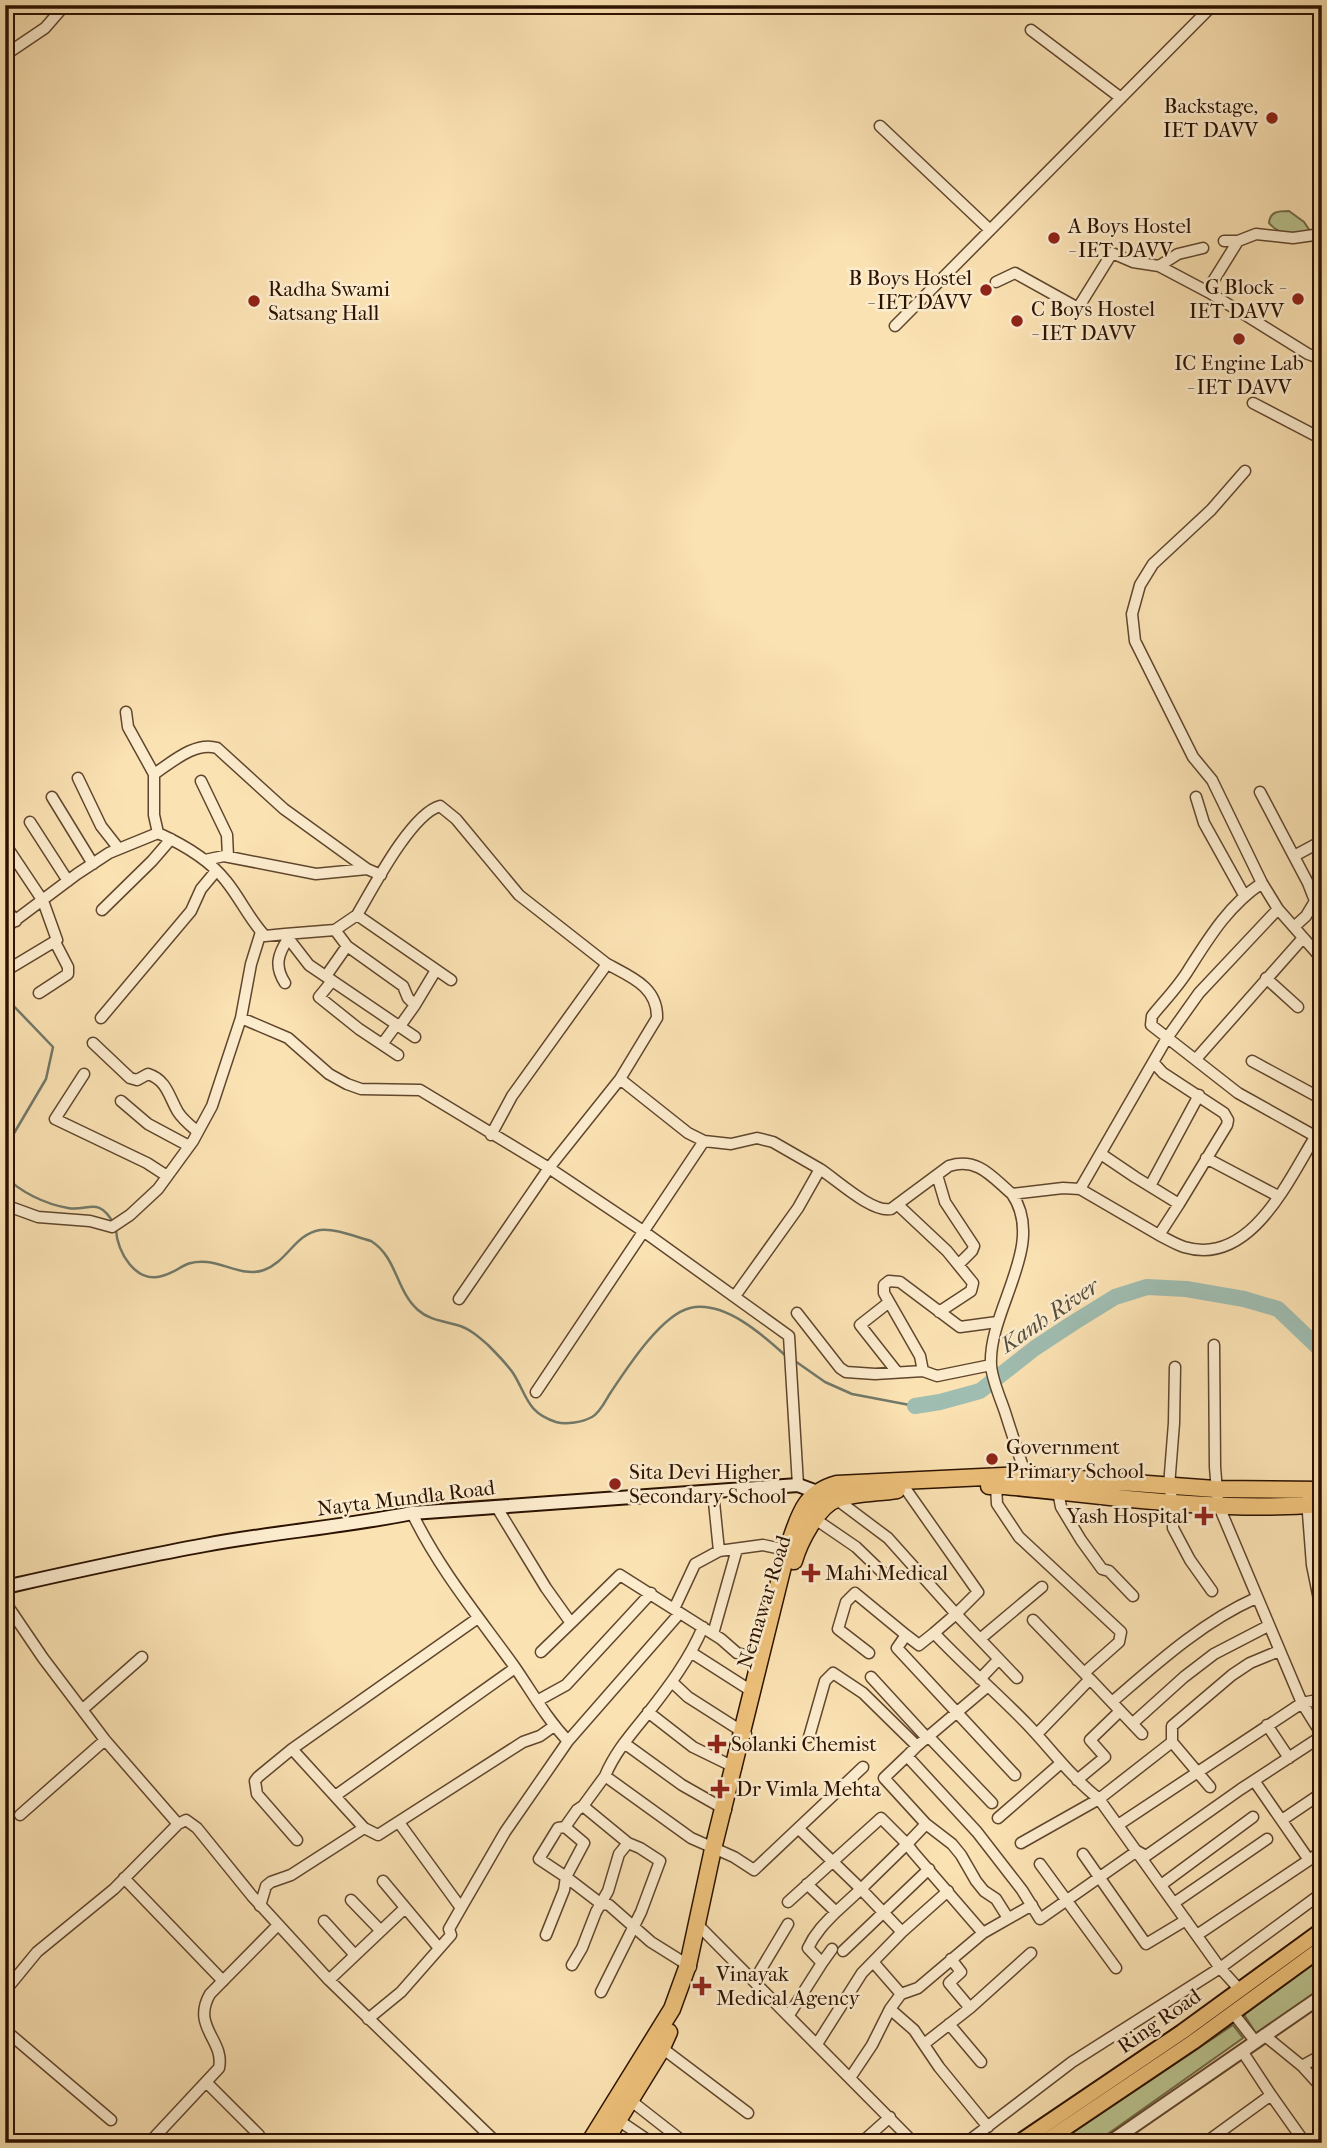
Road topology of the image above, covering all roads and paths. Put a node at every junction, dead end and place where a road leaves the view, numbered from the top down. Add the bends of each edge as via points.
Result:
1 (65, 5) edge
2 (1213, 5) edge
3 (1031, 30) dead end
4 (5, 55) edge
5 (1121, 98) junction
6 (880, 126) dead end
7 (990, 230) junction
8 (1224, 241) dead end
9 (1322, 241) edge
10 (1238, 242) junction
11 (1203, 248) dead end
12 (1159, 266) junction
13 (996, 282) dead end
14 (1207, 291) junction
15 (895, 326) dead end
16 (1322, 359) edge
17 (1253, 403) dead end
18 (1322, 439) edge
19 (1245, 471) dead end
20 (126, 712) dead end
21 (154, 774) junction
22 (78, 778) dead end
23 (201, 781) dead end
24 (1260, 792) dead end
25 (52, 797) dead end
26 (1196, 797) dead end
27 (30, 822) dead end
28 (158, 833) junction
29 (171, 839) junction
30 (1322, 841) edge
31 (5, 844) edge
32 (119, 849) junction
33 (1294, 856) junction
34 (228, 857) junction
35 (205, 860) junction
36 (93, 864) junction
37 (367, 869) junction
38 (216, 871) junction
39 (380, 876) junction
40 (68, 881) junction
41 (1262, 883) junction
42 (1317, 894) edge
43 (1244, 895) junction
44 (43, 901) junction
45 (5, 908) edge
46 (1278, 909) junction
47 (102, 910) dead end
48 (357, 915) junction
49 (16, 921) junction
50 (1294, 927) junction
51 (5, 928) edge
52 (335, 930) junction
53 (261, 932) junction
54 (287, 936) junction
55 (1303, 938) junction
56 (55, 942) junction
57 (347, 946) junction
58 (1322, 959) edge
59 (607, 964) junction
60 (7, 970) dead end
61 (436, 970) junction
62 (1266, 978) junction
63 (329, 979) junction
64 (451, 980) dead end
65 (285, 983) dead end
66 (39, 993) dead end
67 (415, 1005) junction
68 (1298, 1007) dead end
69 (101, 1018) dead end
70 (241, 1018) junction
71 (398, 1025) junction
72 (415, 1037) dead end
73 (1167, 1038) junction
74 (93, 1043) dead end
75 (383, 1043) junction
76 (398, 1055) dead end
77 (1196, 1059) junction
78 (1252, 1061) dead end
79 (1154, 1063) junction
80 (83, 1074) dead end
81 (620, 1079) junction
82 (1199, 1095) junction
83 (1322, 1099) edge
84 (121, 1101) dead end
85 (198, 1132) junction
86 (491, 1135) junction
87 (1319, 1138) edge
88 (705, 1141) junction
89 (189, 1146) junction
90 (1101, 1154) junction
91 (1206, 1158) junction
92 (549, 1168) junction
93 (820, 1168) junction
94 (937, 1175) junction
95 (167, 1177) junction
96 (1150, 1186) junction
97 (1076, 1189) junction
98 (1278, 1196) junction
99 (1016, 1201) junction
100 (1179, 1204) junction
101 (5, 1205) edge
102 (898, 1205) junction
103 (643, 1231) junction
104 (1159, 1235) junction
105 (959, 1264) junction
106 (735, 1296) junction
107 (459, 1299) dead end
108 (888, 1303) junction
109 (939, 1312) junction
110 (797, 1313) dead end
111 (997, 1322) junction
112 (1214, 1345) dead end
113 (991, 1365) junction
114 (1175, 1367) dead end
115 (923, 1371) junction
116 (897, 1372) junction
117 (536, 1392) dead end
118 (1029, 1481) junction
119 (798, 1485) junction
120 (996, 1486) junction
121 (1169, 1486) junction
122 (905, 1488) junction
123 (816, 1491) junction
124 (1058, 1491) junction
125 (713, 1492) junction
126 (1217, 1497) junction
127 (1315, 1498) edge
128 (836, 1499) junction
129 (1173, 1503) junction
130 (496, 1506) junction
131 (412, 1513) junction
132 (815, 1519) junction
133 (737, 1549) junction
134 (719, 1551) junction
135 (792, 1551) junction
136 (883, 1573) dead end
137 (5, 1587) edge
138 (1042, 1587) dead end
139 (1212, 1591) dead end
140 (651, 1593) junction
141 (1133, 1596) dead end
142 (1256, 1598) junction
143 (5, 1602) edge
144 (677, 1611) junction
145 (956, 1614) junction
146 (1322, 1614) edge
147 (478, 1618) junction
148 (1033, 1620) dead end
149 (571, 1623) junction
150 (1268, 1626) junction
151 (703, 1627) junction
152 (934, 1633) junction
153 (713, 1634) junction
154 (906, 1635) junction
155 (980, 1640) junction
156 (1279, 1651) junction
157 (541, 1652) dead end
158 (692, 1653) junction
159 (869, 1653) dead end
160 (142, 1657) dead end
161 (764, 1659) junction
162 (999, 1660) junction
163 (515, 1668) junction
164 (1087, 1676) junction
165 (871, 1677) dead end
166 (1017, 1678) dead end
167 (672, 1682) junction
168 (984, 1682) junction
169 (755, 1693) junction
170 (1322, 1699) edge
171 (537, 1701) junction
172 (1112, 1702) junction
173 (1303, 1703) junction
174 (83, 1709) junction
175 (648, 1712) junction
176 (1120, 1712) junction
177 (957, 1713) junction
178 (1132, 1723) junction
179 (1267, 1725) junction
180 (554, 1726) junction
181 (746, 1734) junction
182 (1037, 1734) junction
183 (1142, 1734) dead end
184 (1322, 1736) edge
185 (808, 1737) dead end
186 (928, 1737) junction
187 (105, 1740) junction
188 (568, 1741) junction
189 (1172, 1742) junction
190 (624, 1743) junction
191 (917, 1746) junction
192 (292, 1749) junction
193 (907, 1756) junction
194 (1289, 1758) junction
195 (1061, 1763) junction
196 (863, 1767) dead end
197 (737, 1769) junction
198 (1199, 1773) junction
199 (1015, 1775) dead end
200 (605, 1776) junction
201 (1077, 1780) junction
202 (1255, 1782) junction
203 (1210, 1787) dead end
204 (1322, 1793) edge
205 (335, 1796) junction
206 (1099, 1799) junction
207 (992, 1803) dead end
208 (583, 1806) junction
209 (726, 1810) junction
210 (20, 1815) dead end
211 (1254, 1817) dead end
212 (998, 1818) dead end
213 (1282, 1820) junction
214 (178, 1824) junction
215 (400, 1824) junction
216 (926, 1824) junction
217 (1118, 1825) junction
218 (565, 1827) junction
219 (364, 1828) junction
220 (799, 1829) junction
221 (1267, 1839) dead end
222 (297, 1840) dead end
223 (628, 1843) junction
224 (1021, 1843) dead end
225 (907, 1844) junction
226 (716, 1850) junction
227 (1137, 1851) junction
228 (1322, 1851) edge
229 (1083, 1854) dead end
230 (1309, 1860) junction
231 (833, 1862) junction
232 (1040, 1864) dead end
233 (929, 1869) junction
234 (566, 1877) junction
235 (1099, 1877) junction
236 (124, 1878) junction
237 (383, 1881) dead end
238 (807, 1884) junction
239 (1161, 1885) junction
240 (861, 1889) junction
241 (948, 1891) junction
242 (1322, 1893) edge
243 (1067, 1898) junction
244 (351, 1900) dead end
245 (789, 1902) dead end
246 (600, 1903) junction
247 (1174, 1903) junction
248 (1032, 1905) junction
249 (260, 1906) junction
250 (405, 1908) junction
251 (461, 1908) junction
252 (836, 1912) junction
253 (883, 1912) junction
254 (1009, 1918) junction
255 (1186, 1920) junction
256 (324, 1921) dead end
257 (788, 1924) dead end
258 (633, 1925) junction
259 (277, 1926) junction
260 (700, 1927) junction
261 (380, 1930) junction
262 (1322, 1930) edge
263 (902, 1932) junction
264 (983, 1933) junction
265 (546, 1935) dead end
266 (1197, 1935) junction
267 (439, 1948) junction
268 (1322, 1948) edge
269 (832, 1949) dead end
270 (843, 1951) dead end
271 (1031, 1953) dead end
272 (354, 1954) junction
273 (951, 1959) junction
274 (822, 1963) junction
275 (874, 1963) junction
276 (572, 1965) dead end
277 (691, 1967) junction
278 (1116, 1968) dead end
279 (1220, 1968) junction
280 (329, 1980) junction
281 (223, 1981) junction
282 (754, 1981) junction
283 (1240, 1990) junction
284 (5, 1992) edge
285 (601, 1992) dead end
286 (901, 1994) junction
287 (1322, 1996) edge
288 (970, 2008) junction
289 (890, 2009) junction
290 (1233, 2012) junction
291 (789, 2015) junction
292 (368, 2019) junction
293 (949, 2024) junction
294 (5, 2030) edge
295 (1259, 2038) junction
296 (817, 2044) junction
297 (924, 2044) junction
298 (662, 2048) junction
299 (1242, 2051) junction
300 (1322, 2055) edge
301 (981, 2063) dead end
302 (1302, 2066) junction
303 (850, 2078) junction
304 (207, 2083) junction
305 (1322, 2088) edge
306 (1271, 2095) junction
307 (630, 2101) junction
308 (748, 2113) dead end
309 (891, 2117) junction
310 (111, 2120) dead end
311 (618, 2120) junction
312 (988, 2127) junction
313 (259, 2134) dead end
314 (149, 2143) edge
315 (497, 2143) edge
316 (589, 2143) edge
317 (604, 2143) edge
318 (652, 2143) edge
319 (685, 2143) edge
320 (861, 2143) edge
321 (913, 2143) edge
322 (966, 2143) edge
323 (1018, 2143) edge
324 (1043, 2143) edge
325 (1109, 2143) edge
326 (1205, 2143) edge
327 (1305, 2143) edge

1 - 4 street via 45,28
2 - 5 street
3 - 5 street
5 - 7 street
6 - 7 street
7 - 15 street
8 - 10 street
9 - 10 street via 1314,235 1256,234
10 - 14 street
11 - 12 street via 1178,254
12 - 13 street via 1112,253 1078,308 1015,274
12 - 14 street
14 - 16 street
17 - 18 street
19 - 41 street via 1153,564 1132,614 1135,641 1193,757 1212,780
20 - 21 street via 128,727
21 - 28 street
21 - 37 street via 200,747 217,748 284,809
22 - 32 street
23 - 34 street via 228,835
24 - 33 street
25 - 36 street
26 - 43 street via 1204,823
27 - 40 street
28 - 29 street
28 - 32 street
29 - 35 street
29 - 47 street
30 - 33 street
31 - 44 street
32 - 36 street
33 - 42 street
34 - 35 street
34 - 37 street via 316,874
35 - 38 street
36 - 40 street
37 - 39 street
38 - 53 street
38 - 69 street via 201,888 191,911
39 - 48 street
39 - 59 street via 405,837 431,808 440,806 519,895
40 - 44 street
41 - 43 street
41 - 46 street
42 - 50 street via 1306,916
43 - 73 street via 1152,1016 1151,1025
44 - 49 street
44 - 56 street
45 - 49 street
46 - 50 street
46 - 73 street via 1199,993
48 - 52 street
48 - 61 street
49 - 51 street
50 - 55 street
52 - 54 street
52 - 57 street
53 - 54 street
53 - 70 street
54 - 63 street via 309,965
54 - 65 street via 278,961
55 - 58 street
55 - 62 street
56 - 60 street
56 - 66 street via 68,974
57 - 63 street
57 - 67 street via 403,986
59 - 81 street via 644,985 657,1007 657,1018
59 - 86 street via 512,1096
61 - 64 street
61 - 67 street
62 - 68 street
62 - 77 street
63 - 71 street
63 - 75 street via 320,997
67 - 71 street
70 - 85 street via 212,1106
70 - 86 street via 288,1038 347,1084 361,1089 420,1090
71 - 72 street
71 - 75 street
73 - 77 street
73 - 79 street
74 - 85 street via 130,1078 148,1074 163,1083 178,1113
75 - 76 street
77 - 87 street via 1238,1093
78 - 83 street
79 - 82 street
79 - 90 street
80 - 95 street via 55,1119
81 - 88 street via 688,1133
81 - 92 street
82 - 91 street via 1228,1120
82 - 96 street
84 - 89 street via 148,1124
85 - 89 street
86 - 92 street
87 - 98 street
88 - 93 street via 773,1142
88 - 103 street
89 - 95 street
90 - 96 street
90 - 97 street
91 - 98 street
91 - 100 street
92 - 103 street
92 - 107 street
93 - 102 street via 873,1206 884,1210
93 - 106 street via 798,1208
94 - 99 street via 959,1163 974,1164
94 - 102 street
94 - 105 street via 946,1202 974,1246
95 - 101 street via 130,1216 115,1225 38,1217
96 - 100 street
97 - 99 street
97 - 104 street
98 - 104 street via 1258,1224 1228,1244 1184,1247
99 - 111 street via 1021,1252
100 - 104 street
102 - 105 street
103 - 106 street
103 - 117 street
105 - 109 street via 973,1287
106 - 119 street via 789,1336
108 - 109 street via 883,1289 894,1280
108 - 115 street via 920,1356
108 - 116 street via 860,1325
109 - 111 street via 960,1327
110 - 116 street via 846,1372
111 - 113 street
112 - 126 street
113 - 115 street via 937,1376
113 - 118 street
114 - 121 street
115 - 116 street
118 - 120 highway
118 - 121 highway
118 - 123 highway via 836,1484
118 - 124 highway
119 - 123 main road, Nayta Mundla Road
119 - 125 main road, Nayta Mundla Road
120 - 122 highway
120 - 164 street via 997,1504 1020,1537 1121,1632 1119,1642
121 - 126 highway
121 - 129 street
122 - 128 highway
122 - 145 street via 978,1592
123 - 128 main road, Nayta Mundla Road
123 - 135 highway, Nemawar Road via 805,1504
124 - 129 highway
124 - 141 street via 1061,1507 1081,1540 1102,1569
125 - 130 main road, Nayta Mundla Road
125 - 134 street
126 - 127 highway via 1246,1506
126 - 129 highway
126 - 142 street
127 - 146 street via 1312,1565
128 - 132 highway, Nemawar Road
128 - 145 street via 888,1538
129 - 139 street via 1176,1536
130 - 131 main road, Nayta Mundla Road
130 - 149 street
131 - 137 main road, Nayta Mundla Road via 205,1545
131 - 147 street via 441,1568
132 - 135 highway, Nemawar Road
132 - 136 street via 856,1547
133 - 134 street
133 - 135 street via 763,1545
133 - 153 street
134 - 144 street via 695,1564
135 - 161 highway, Nemawar Road
138 - 155 street
140 - 144 street
140 - 149 street via 620,1575
140 - 171 street via 566,1685
142 - 150 street
142 - 172 street via 1160,1660
143 - 174 street
144 - 151 street
144 - 188 street
145 - 152 street
145 - 155 street
147 - 163 street
147 - 192 street
148 - 164 street
149 - 157 street
150 - 156 street
150 - 178 street via 1214,1654
151 - 153 street
151 - 158 street
152 - 154 street via 919,1645
152 - 168 street
153 - 161 street via 737,1653
154 - 159 street via 856,1592 846,1602 838,1629
154 - 177 street via 897,1648
155 - 162 street
156 - 173 street
156 - 189 street via 1251,1663 1172,1726
158 - 167 street
158 - 169 street
160 - 174 street
161 - 169 highway, Nemawar Road
162 - 166 street
162 - 168 street
163 - 171 street
163 - 205 street
164 - 172 street
164 - 182 street
165 - 186 street
167 - 175 street
167 - 181 street
168 - 177 street
168 - 182 street
169 - 181 highway, Nemawar Road
170 - 173 street
171 - 180 street
172 - 176 street
173 - 179 street
173 - 184 street
174 - 187 street
175 - 190 street
175 - 197 street via 693,1747
176 - 178 street
176 - 201 street via 1090,1740 1105,1757
177 - 186 street
177 - 199 street
178 - 183 street
179 - 194 street
179 - 198 street
180 - 188 street
180 - 215 street
181 - 197 highway, Nemawar Road
182 - 195 street
184 - 194 street
185 - 191 street via 825,1681 833,1673 863,1693
186 - 191 street
186 - 207 street
187 - 210 street
187 - 214 street
188 - 251 street via 505,1832
189 - 198 street
189 - 206 street
190 - 200 street
190 - 209 street
191 - 193 street
192 - 205 street
192 - 222 street via 258,1777 255,1786
193 - 216 street via 884,1778
193 - 248 street via 977,1832
194 - 202 street
195 - 201 street
195 - 212 street
196 - 220 street
197 - 209 highway, Nemawar Road
198 - 203 street
198 - 217 street
200 - 208 street
200 - 226 street via 691,1838
201 - 206 street
202 - 213 street
202 - 227 street via 1146,1856
204 - 213 street
205 - 219 street
206 - 217 street
206 - 224 street
208 - 218 street
208 - 223 street
209 - 226 highway, Nemawar Road
211 - 239 street
213 - 230 street
214 - 236 street
214 - 249 street via 186,1819 197,1828
215 - 219 street via 378,1835
215 - 251 street
216 - 225 street
216 - 254 street via 952,1844 976,1881
217 - 227 street
218 - 234 street via 584,1843
218 - 234 street via 558,1828 539,1859
219 - 249 street via 271,1882
220 - 226 street via 754,1870
220 - 231 street
221 - 247 street
223 - 246 street via 619,1854
223 - 258 street via 660,1861
225 - 231 street via 881,1818
225 - 233 street
225 - 240 street
226 - 260 highway, Nemawar Road
226 - 277 highway, Nemawar Road
227 - 235 street
227 - 239 street
228 - 230 street
229 - 235 street
230 - 266 street
231 - 238 street
231 - 240 street
232 - 243 street
233 - 241 street
233 - 253 street
234 - 246 street
234 - 265 street
235 - 243 street
235 - 255 street via 1146,1944
236 - 281 street
236 - 284 street via 37,1952
237 - 250 street
238 - 245 street
238 - 252 street
239 - 247 street
240 - 252 street
240 - 253 street
241 - 263 street
241 - 264 street
242 - 279 street
243 - 248 street via 1040,1919
243 - 278 street
244 - 261 street
246 - 258 street
246 - 276 street
247 - 255 street
248 - 254 street
249 - 259 street
250 - 261 street
250 - 267 street
251 - 267 street via 449,1929 451,1935
252 - 274 street via 808,1948
253 - 263 street
253 - 270 street
254 - 264 street
255 - 266 street
256 - 272 street
257 - 282 street
258 - 277 street
258 - 285 street
259 - 280 street
259 - 281 street
260 - 277 highway, Nemawar Road
260 - 282 street
261 - 272 street
262 - 283 main road, Ring Road
263 - 275 street
264 - 273 street
266 - 279 street
267 - 292 street via 401,1992
268 - 290 main road, Ring Road
269 - 274 street
271 - 288 street
272 - 280 street
273 - 286 street via 918,1988
273 - 288 street via 961,1972 950,1983
274 - 291 street
275 - 286 street
275 - 296 street via 862,1973
277 - 298 highway, Nemawar Road
277 - 316 highway, Nemawar Road via 672,2008
279 - 283 street
279 - 312 street via 1072,2062
280 - 292 street
281 - 304 street via 210,1994 202,2014 220,2064
282 - 291 street
283 - 323 main road, Ring Road
286 - 289 street
287 - 295 main road
288 - 293 street
289 - 297 street
289 - 303 street
290 - 295 street
290 - 324 main road, Ring Road
291 - 296 street
292 - 315 street
293 - 297 street
293 - 301 street
294 - 310 street
295 - 299 main road
295 - 302 street
296 - 303 street
297 - 312 street
298 - 307 highway, Nemawar Road
298 - 308 street
299 - 306 street
299 - 325 main road
300 - 302 street
302 - 305 street
303 - 309 street
304 - 313 street
304 - 314 street
306 - 326 street
306 - 327 street
307 - 311 highway, Nemawar Road
307 - 319 street
309 - 320 street
309 - 321 street
311 - 317 highway, Nemawar Road
311 - 318 street
312 - 322 street

